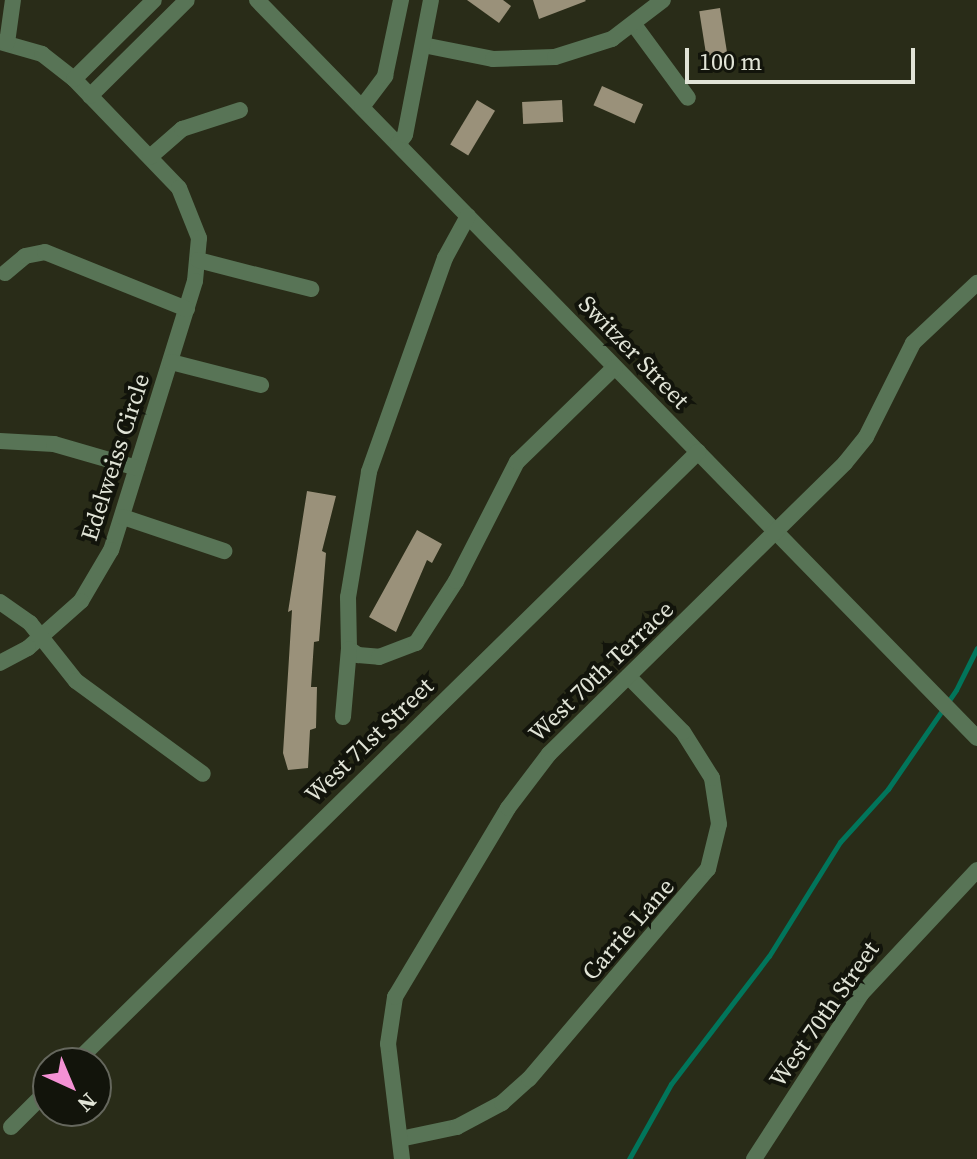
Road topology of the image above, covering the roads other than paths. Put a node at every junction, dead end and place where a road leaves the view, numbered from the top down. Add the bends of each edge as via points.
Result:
1 (13, 0) edge
2 (154, 0) edge
3 (187, 0) edge
4 (257, 0) edge
5 (401, 0) edge
6 (431, 0) edge
7 (663, 0) edge
8 (635, 26) junction
9 (4, 42) edge
10 (423, 45) junction
11 (74, 79) junction
12 (90, 96) junction
13 (688, 98) dead end
14 (362, 107) junction
15 (240, 110) dead end
16 (398, 144) junction
17 (150, 157) junction
18 (468, 216) junction
19 (198, 260) junction
20 (5, 273) dead end
21 (977, 283) edge
22 (311, 289) dead end
23 (187, 309) junction
24 (171, 362) junction
25 (615, 367) junction
26 (261, 385) dead end
27 (0, 441) edge
28 (698, 452) junction
29 (137, 468) junction
30 (123, 517) junction
31 (776, 534) junction
32 (224, 551) dead end
33 (0, 602) edge
34 (41, 638) junction
35 (349, 649) junction
36 (0, 663) edge
37 (628, 676) junction
38 (343, 717) dead end
39 (977, 738) edge
40 (203, 774) dead end
41 (977, 870) edge
42 (91, 1047) edge
43 (32, 1106) edge
44 (11, 1127) dead end
45 (400, 1139) junction
46 (402, 1159) edge
47 (754, 1159) edge

1 - 9 street, Edelweiss Circle
2 - 11 street
3 - 12 street
4 - 14 street, Switzer Street
5 - 14 street via 385,76
6 - 10 street
7 - 8 street
8 - 10 street via 574,53 535,60 493,59
8 - 13 street
9 - 11 street, Edelweiss Circle via 42,54
10 - 16 street via 405,135
11 - 12 street, Edelweiss Circle
12 - 17 street, Edelweiss Circle
14 - 16 street, Switzer Street
15 - 17 street via 182,129
16 - 18 street, Switzer Street
17 - 19 street, Edelweiss Circle via 187,201 199,238
18 - 25 street, Switzer Street
18 - 35 street via 445,258 369,472 348,597
19 - 22 street
19 - 23 street, Edelweiss Circle
20 - 23 street via 25,256 45,252
21 - 31 street, West 70th Terrace via 913,343 866,437
23 - 24 street, Edelweiss Circle
24 - 26 street, Edelweiss Circle
24 - 29 street, Edelweiss Circle
25 - 28 street, Switzer Street
25 - 35 street via 517,462 456,581 416,643 379,657
27 - 29 street via 54,444
28 - 31 street, Switzer Street
28 - 42 street, West 71st Street
29 - 30 street, Edelweiss Circle
30 - 32 street
30 - 34 street, Edelweiss Circle via 90,588
31 - 37 street, West 70th Terrace
31 - 39 street, Switzer Street
33 - 34 street via 14,608
34 - 36 street, Edelweiss Circle
34 - 40 street via 76,681
35 - 38 street
37 - 45 street, West 70th Terrace via 530,777 403,979 388,1023
37 - 45 street, Carrie Lane via 683,732 712,778 719,824 708,869 502,1103 457,1127
41 - 47 street, West 70th Street via 861,994
43 - 44 street
45 - 46 street, West 70th Terrace

